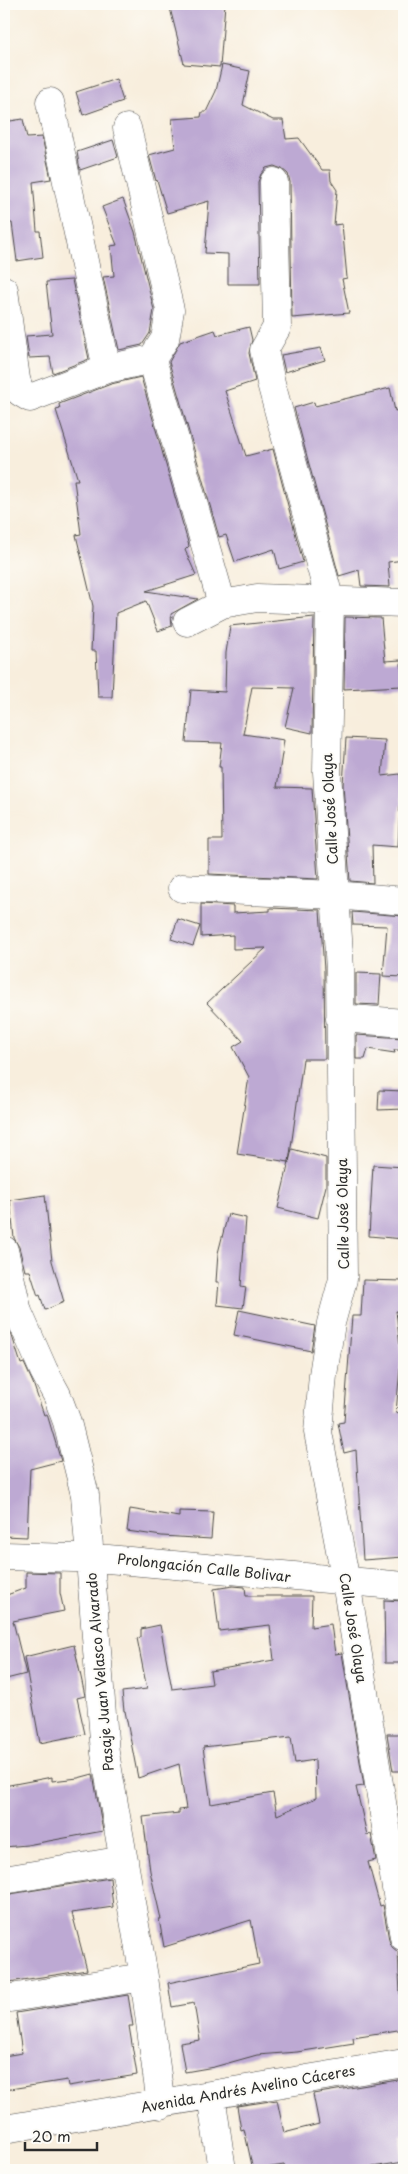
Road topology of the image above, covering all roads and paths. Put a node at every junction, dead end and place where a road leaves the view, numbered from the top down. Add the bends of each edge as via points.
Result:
1 (50, 102) dead end
2 (127, 128) dead end
3 (274, 182) dead end
4 (4, 290) edge
5 (152, 359) junction
6 (107, 369) junction
7 (330, 601) junction
8 (404, 603) edge
9 (222, 604) junction
10 (187, 622) dead end
11 (182, 888) dead end
12 (335, 895) junction
13 (404, 901) edge
14 (340, 1018) junction
15 (404, 1023) edge
16 (4, 1250) edge
17 (4, 1556) edge
18 (89, 1560) junction
19 (346, 1582) junction
20 (404, 1586) edge
21 (124, 1860) junction
22 (4, 1880) edge
23 (404, 1937) edge
24 (144, 1977) junction
25 (4, 1999) edge
26 (404, 2063) edge
27 (211, 2095) junction
28 (161, 2105) junction
29 (4, 2129) edge
30 (222, 2170) edge

1 - 6 street
2 - 5 street via 170,310 165,338
3 - 7 street, Calle José Olaya via 277,327 264,350
4 - 6 street via 20,392 30,398
5 - 6 street
5 - 9 street
7 - 8 street
7 - 9 street via 256,598
7 - 12 street, Calle José Olaya via 327,772
9 - 10 street
11 - 12 street
12 - 13 street
12 - 14 street, Calle José Olaya
14 - 15 street
14 - 19 street, Calle José Olaya via 343,1279 330,1322 318,1432
16 - 18 street, Pasaje Juan Velasco Alvarado via 18,1312 67,1422 84,1495
17 - 18 street, Prolongación Calle Bolivar
18 - 19 street, Prolongación Calle Bolivar via 108,1559
18 - 21 street, Pasaje Juan Velasco Alvarado via 106,1753
19 - 20 street, Prolongación Calle Bolivar
19 - 23 street, Calle José Olaya
21 - 22 street
21 - 24 street, Pasaje Juan Velasco Alvarado
24 - 25 street
24 - 28 street, Pasaje Juan Velasco Alvarado
26 - 27 street, Avenida Andrés Avelino Cáceres
27 - 28 street, Avenida Andrés Avelino Cáceres
27 - 30 street
28 - 29 street, Avenida Andrés Avelino Cáceres

